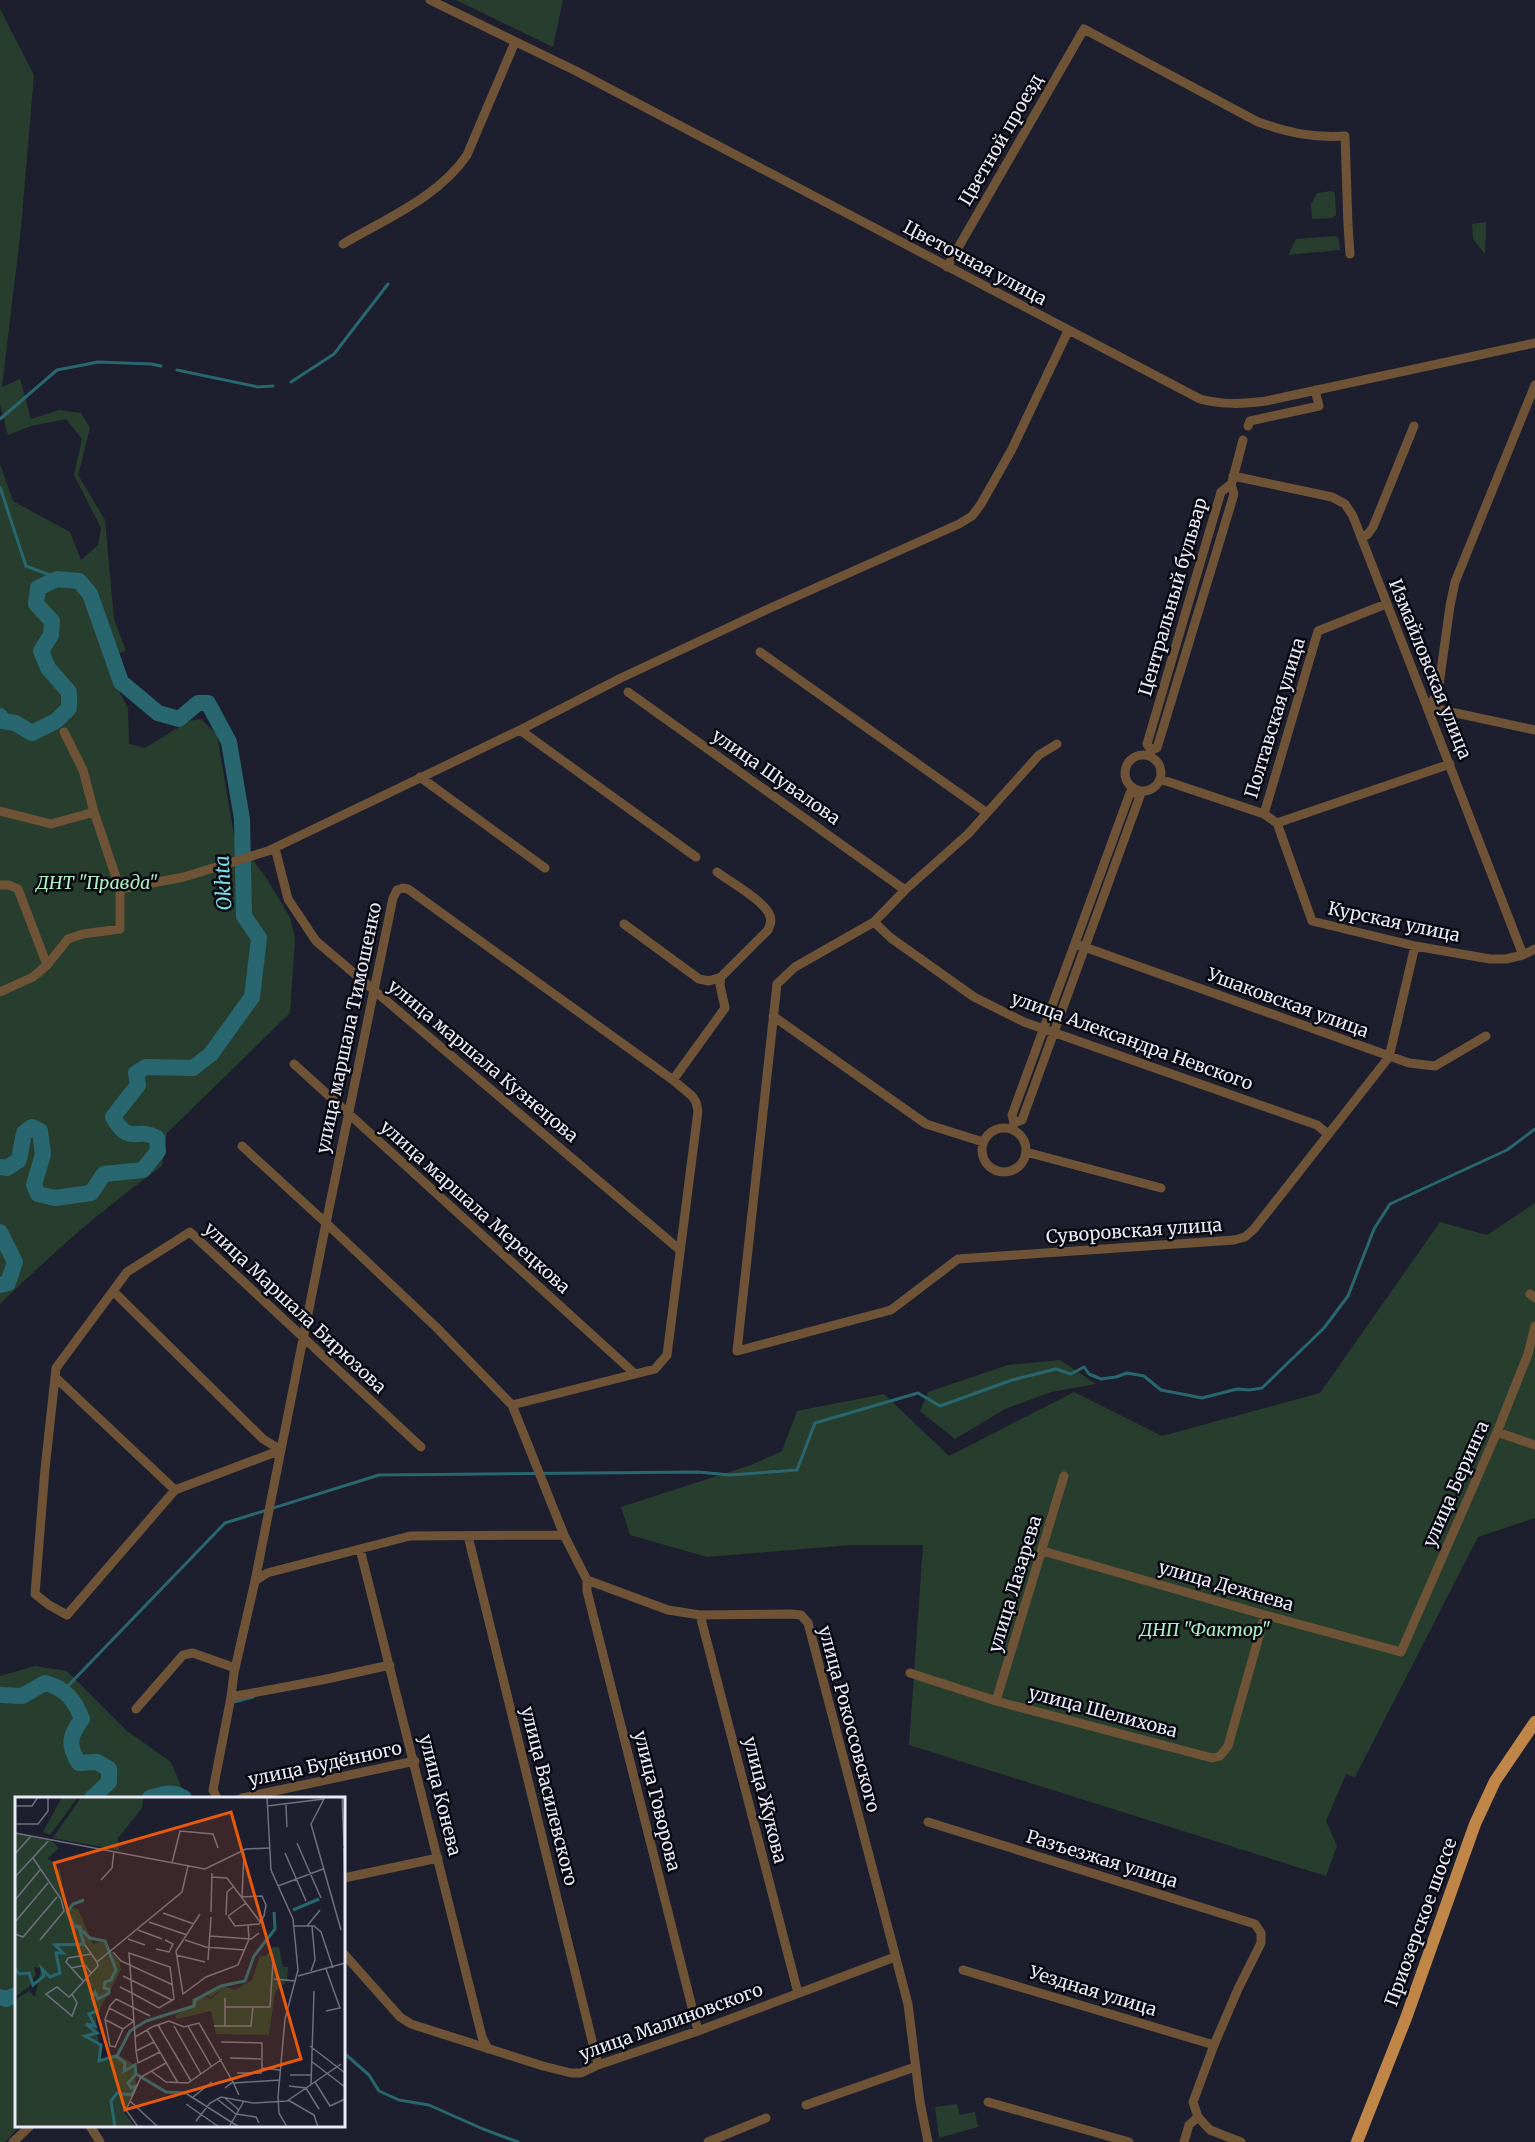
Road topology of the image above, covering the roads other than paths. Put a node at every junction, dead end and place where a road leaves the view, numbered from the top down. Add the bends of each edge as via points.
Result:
1 (430, 0) edge
2 (515, 42) junction
3 (343, 244) dead end
4 (1350, 254) dead end
5 (947, 267) junction
6 (1068, 331) junction
7 (1535, 343) edge
8 (1535, 385) edge
9 (1315, 390) junction
10 (1248, 426) dead end
11 (1414, 426) dead end
12 (1244, 440) dead end
13 (1232, 480) junction
14 (1361, 538) junction
15 (1386, 604) junction
16 (760, 652) dead end
17 (628, 692) dead end
18 (1428, 707) junction
19 (520, 730) junction
20 (1535, 730) edge
21 (64, 732) dead end
22 (1057, 744) dead end
23 (1150, 753) junction
24 (1450, 764) junction
25 (420, 777) junction
26 (1160, 779) junction
27 (1137, 791) junction
28 (0, 811) edge
29 (94, 812) junction
30 (987, 813) junction
31 (1264, 814) junction
32 (1277, 823) junction
33 (271, 850) junction
34 (696, 857) dead end
35 (545, 868) dead end
36 (717, 872) dead end
37 (0, 885) edge
38 (120, 889) junction
39 (905, 890) junction
40 (874, 922) junction
41 (624, 924) dead end
42 (1080, 945) junction
43 (1415, 945) junction
44 (1535, 949) edge
45 (1523, 955) junction
46 (47, 964) junction
47 (721, 978) junction
48 (699, 979) junction
49 (374, 990) junction
50 (0, 992) edge
51 (724, 997) junction
52 (773, 1016) junction
53 (1049, 1029) junction
54 (1486, 1036) dead end
55 (1389, 1057) junction
56 (294, 1064) dead end
57 (673, 1080) junction
58 (349, 1114) junction
59 (1013, 1126) junction
60 (1328, 1134) junction
61 (983, 1142) junction
62 (242, 1146) dead end
63 (1026, 1152) junction
64 (1161, 1188) dead end
65 (326, 1223) junction
66 (680, 1250) junction
67 (113, 1291) junction
68 (1535, 1326) edge
69 (303, 1337) junction
70 (634, 1373) junction
71 (55, 1377) junction
72 (512, 1405) junction
73 (1497, 1432) junction
74 (1535, 1445) edge
75 (422, 1447) dead end
76 (281, 1450) junction
77 (1064, 1476) dead end
78 (175, 1490) junction
79 (564, 1534) junction
80 (468, 1536) junction
81 (360, 1549) junction
82 (1042, 1551) junction
83 (587, 1580) junction
84 (255, 1581) junction
85 (700, 1615) junction
86 (1264, 1615) junction
87 (1401, 1652) joint
88 (390, 1665) junction
89 (235, 1668) junction
90 (910, 1673) dead end
91 (231, 1697) junction
92 (996, 1701) junction
93 (136, 1708) dead end
94 (1535, 1722) edge
95 (415, 1761) junction
96 (216, 1797) edge
97 (247, 1797) edge
98 (928, 1822) dead end
99 (438, 1857) junction
100 (345, 1878) edge
101 (345, 1955) edge
102 (895, 1957) junction
103 (963, 1970) dead end
104 (798, 1993) junction
105 (698, 2031) junction
106 (1214, 2045) junction
107 (488, 2049) junction
108 (598, 2065) junction
109 (915, 2067) junction
110 (988, 2102) dead end
111 (806, 2105) dead end
112 (1198, 2117) junction
113 (766, 2118) dead end
114 (29, 2127) edge
115 (91, 2127) edge
116 (14, 2142) edge
117 (100, 2142) edge
118 (708, 2142) edge
119 (928, 2142) edge
120 (1129, 2142) edge
121 (1184, 2142) edge
122 (1241, 2142) edge
123 (1357, 2142) edge

1 - 2 street, Цветочная улица
2 - 3 street via 456,172 437,189
2 - 5 street, Цветочная улица
4 - 5 street, Цветной проезд via 1345,136 1320,137 1258,122 1084,29
5 - 6 street, Цветочная улица
6 - 9 street, Цветочная улица via 1200,399 1218,404 1257,402
6 - 19 street via 1012,448 972,516 621,678
7 - 9 street, Цветочная улица via 1362,375
8 - 18 street via 1455,582 1439,685
9 - 10 street via 1319,406 1250,421
11 - 14 street via 1373,527
12 - 13 street
13 - 14 street, Измайловская улица via 1332,497 1345,504
13 - 23 street, Центральный бульвар via 1221,492 1147,744
14 - 15 street, Измайловская улица
15 - 18 street, Измайловская улица
15 - 31 street, Полтавская улица via 1318,631
16 - 30 street
17 - 39 street, улица Шувалова
18 - 20 street
18 - 24 street, Измайловская улица
19 - 25 street
19 - 34 street
21 - 29 street via 83,770
22 - 30 street via 1039,755
23 - 26 street via 1160,765
23 - 27 street via 1128,764 1126,779
24 - 32 street
24 - 45 street, Измайловская улица
25 - 33 street
25 - 35 street
26 - 27 street via 1151,789
26 - 31 street
27 - 42 street via 1130,793
28 - 29 street via 51,824
29 - 38 street
30 - 39 street
31 - 32 street
32 - 43 street, Курская улица via 1312,921
33 - 38 street via 184,877
33 - 49 street, улица маршала Кузнецова via 288,899 316,941
36 - 47 street via 763,906 771,924
37 - 46 street via 18,889
38 - 46 street via 120,930 68,939
39 - 40 street
40 - 52 street via 795,967 777,984
40 - 53 street, улица Александра Невского via 974,997 1024,1022
41 - 48 street
42 - 53 street
42 - 55 street, Ушаковская улица
43 - 45 street, Курская улица via 1490,959
43 - 55 street, Суворовская улица
44 - 45 street, Курская улица
46 - 50 street via 33,977
47 - 48 street
47 - 51 street
48 - 51 street
49 - 57 street, улица маршала Тимошенко via 393,898 397,890 408,889
49 - 58 street, улица маршала Тимошенко
49 - 66 street, улица маршала Кузнецова
51 - 57 street via 725,1008
52 - 60 street, Суворовская улица via 737,1351 891,1310 958,1259 1245,1237
52 - 61 street via 926,1124
53 - 59 street via 1022,1120
53 - 60 street, улица Александра Невского via 1317,1125
54 - 55 street, Ушаковская улица via 1435,1066
55 - 60 street, Суворовская улица
56 - 58 street, улица маршала Мерецкова
57 - 66 street, улица маршала Тимошенко via 692,1096 698,1111
58 - 65 street, улица маршала Тимошенко
58 - 70 street, улица маршала Мерецкова
59 - 61 street via 995,1130
59 - 63 street via 1025,1142
61 - 63 street via 982,1154 997,1171 1016,1169
62 - 65 street
63 - 64 street
65 - 69 street, улица маршала Тимошенко
65 - 72 street
66 - 70 street, улица маршала Тимошенко via 667,1355 655,1369
67 - 69 street, улица Маршала Бирюзова via 128,1272 190,1232
67 - 71 street, улица Маршала Бирюзова via 56,1368
67 - 76 street via 263,1439
68 - 73 street, улица Беринга
69 - 75 street, улица Маршала Бирюзова
69 - 76 street, улица маршала Тимошенко
70 - 72 street, улица маршала Тимошенко
71 - 78 street
71 - 78 street via 35,1594 67,1615
72 - 79 street
73 - 74 street
73 - 87 street, улица Беринга
76 - 78 street
76 - 84 street, улица маршала Тимошенко
77 - 82 street, улица Лазарева
79 - 80 street
79 - 83 street
80 - 81 street via 410,1536
80 - 108 street, улица Василевского
81 - 84 street via 267,1573
81 - 88 street, улица Конева
82 - 86 street, улица Дежнева
82 - 92 street, улица Лазарева
83 - 85 street, улица Рокоссовского via 668,1610
83 - 105 street, улица Говорова
84 - 89 street
85 - 102 street, улица Рокоссовского via 791,1614 801,1615 808,1623
85 - 104 street, улица Жукова
86 - 87 street, улица Дежнева
86 - 92 street, улица Шелихова via 1228,1746 1220,1756 1212,1758
88 - 91 street
88 - 95 street, улица Конева
89 - 91 street
89 - 93 street via 193,1653 183,1655
90 - 92 street, улица Шелихова
91 - 96 street via 213,1790
94 - 123 main road, Приозерское шоссе via 1495,1781 1475,1824
95 - 97 street, улица Будённого
95 - 99 street, улица Конева
98 - 106 street, Разъезжая улица via 1255,1924 1261,1933 1261,1943
99 - 100 street
99 - 107 street, улица Конева
101 - 107 street, улица Малиновского via 400,2017
102 - 104 street, улица Малиновского
102 - 109 street, улица Рокоссовского via 908,2004
103 - 106 street, Уездная улица
104 - 105 street, улица Малиновского
105 - 108 street, улица Малиновского
106 - 112 street via 1193,2102
107 - 108 street, улица Малиновского via 571,2073
109 - 111 street
109 - 119 street, улица Рокоссовского
110 - 120 street
112 - 121 street via 1189,2125
112 - 122 street via 1210,2130
113 - 118 street
114 - 116 street
115 - 117 street

